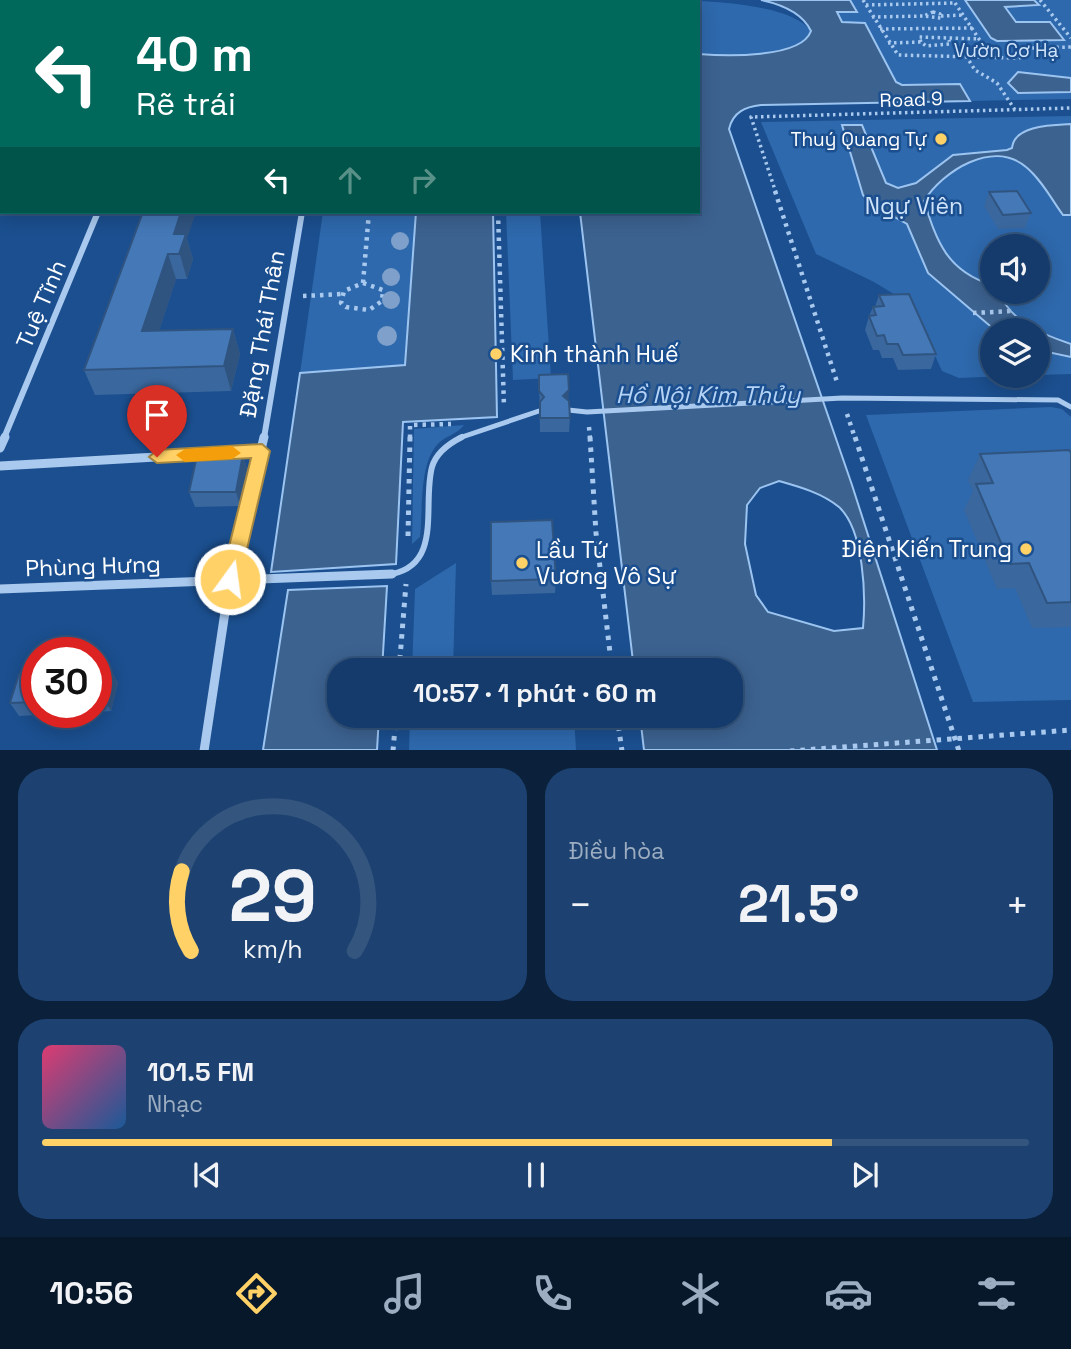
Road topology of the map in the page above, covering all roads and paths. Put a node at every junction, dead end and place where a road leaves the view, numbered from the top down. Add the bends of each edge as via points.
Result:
1 (1040, 0) edge
2 (954, 1) edge
3 (864, 2) edge
4 (964, 15) junction
5 (924, 16) junction
6 (941, 16) junction
7 (872, 17) junction
8 (973, 28) junction
9 (880, 29) junction
10 (1071, 38) edge
11 (980, 39) junction
12 (949, 40) junction
13 (921, 42) junction
14 (888, 43) junction
15 (1071, 47) edge
16 (966, 55) junction
17 (992, 57) junction
18 (1071, 108) edge
19 (1015, 110) junction
20 (97, 214) edge
21 (302, 214) edge
22 (369, 214) edge
23 (498, 214) edge
24 (363, 283) junction
25 (342, 294) junction
26 (288, 297) junction
27 (1012, 311) dead end
28 (973, 313) dead end
29 (842, 398) junction
30 (1071, 407) edge
31 (568, 410) edge
32 (539, 411) edge
33 (504, 421) junction
34 (588, 421) dead end
35 (0, 422) edge
36 (10, 422) junction
37 (0, 448) edge
38 (262, 451) junction
39 (0, 466) edge
40 (407, 571) junction
41 (392, 574) joint
42 (230, 579) junction
43 (0, 589) edge
44 (400, 658) edge
45 (611, 658) edge
46 (395, 728) edge
47 (619, 728) edge
48 (1071, 730) edge
49 (955, 739) junction
50 (204, 750) edge
51 (393, 750) edge
52 (622, 750) edge
53 (804, 750) edge
54 (959, 750) edge

1 - 10 path
2 - 3 path
2 - 4 path
3 - 7 path
4 - 6 path
4 - 8 path
5 - 6 path via 934,20
5 - 6 path via 929,12
5 - 7 path
7 - 9 path
8 - 9 path
8 - 11 path
9 - 14 path
11 - 12 path
11 - 17 path
12 - 13 path via 950,44 926,46
12 - 13 path via 945,36 919,37
13 - 14 path
14 - 16 path via 898,55
15 - 17 path via 1031,48 1017,58
16 - 17 path
16 - 19 path via 975,70 997,83
18 - 19 path, Road 9
19 - 29 path, Road 9 via 751,117
20 - 36 street, Tuệ Tĩnh
21 - 26 street, Đặng Thái Thân
22 - 24 path
23 - 33 path
24 - 25 path
24 - 25 path via 383,290 377,306 352,310 341,303
25 - 26 path
26 - 38 street, Đặng Thái Thân
27 - 28 path
29 - 30 lane via 1058,400
29 - 31 lane
29 - 49 path
32 - 33 lane
33 - 40 lane via 447,445 432,465 425,550
34 - 45 path
35 - 36 street
36 - 37 street, Tuệ Tĩnh
38 - 39 street
38 - 42 street, Đặng Thái Thân
40 - 41 lane
40 - 44 path
41 - 42 street, Phùng Hưng
42 - 43 street, Phùng Hưng
42 - 50 street, Đặng Thái Thân
46 - 51 path
47 - 52 path
48 - 49 path
49 - 53 path
49 - 54 path

